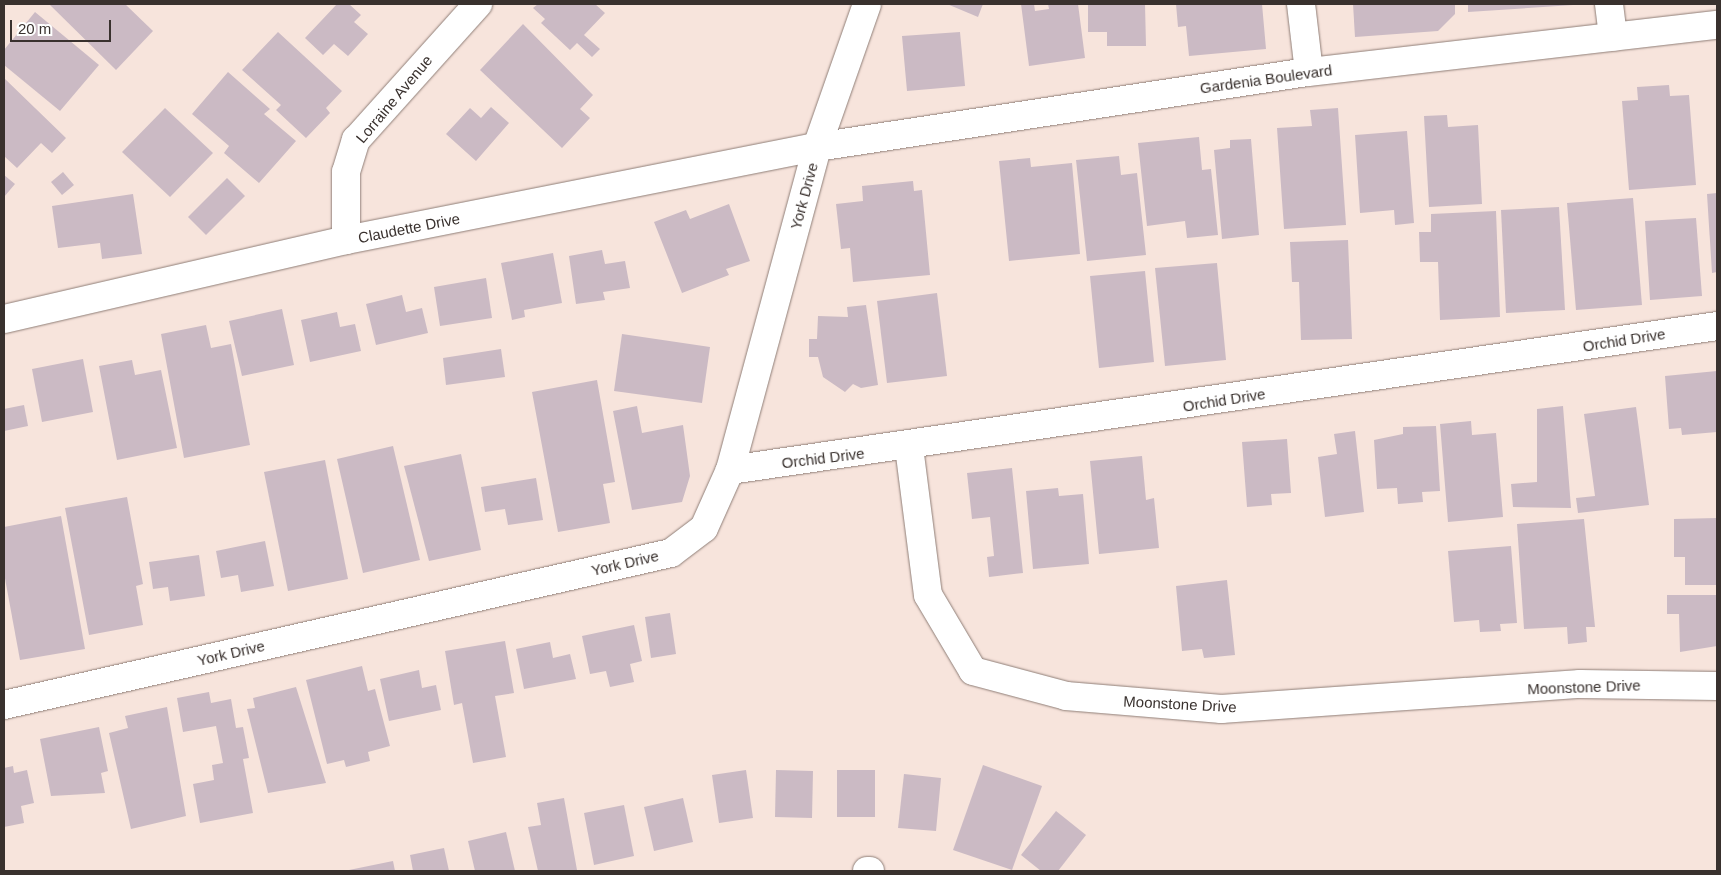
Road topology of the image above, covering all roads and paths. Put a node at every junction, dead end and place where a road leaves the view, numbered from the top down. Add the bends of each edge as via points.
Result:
1 (478, 4) edge
2 (867, 4) edge
3 (1301, 4) edge
4 (1609, 4) edge
5 (1717, 26) edge
6 (1613, 37) junction
7 (1309, 72) junction
8 (817, 147) junction
9 (346, 240) junction
10 (4, 319) edge
11 (1717, 326) edge
12 (909, 447) junction
13 (730, 470) junction
14 (1717, 686) edge
15 (4, 705) edge

1 - 9 street, Lorraine Avenue via 356,140 346,172
2 - 8 street, York Drive
3 - 7 street
4 - 6 street
5 - 6 street, Gardenia Boulevard
6 - 7 street, Gardenia Boulevard
7 - 8 street, Gardenia Boulevard
8 - 9 street, Claudette Drive
8 - 13 street, York Drive
9 - 10 street, Claudette Drive
11 - 12 street, Orchid Drive
12 - 13 street, Orchid Drive
12 - 14 street, Moonstone Drive via 928,595 973,672 1066,696 1221,709 1580,684
13 - 15 street, York Drive via 704,528 671,553

